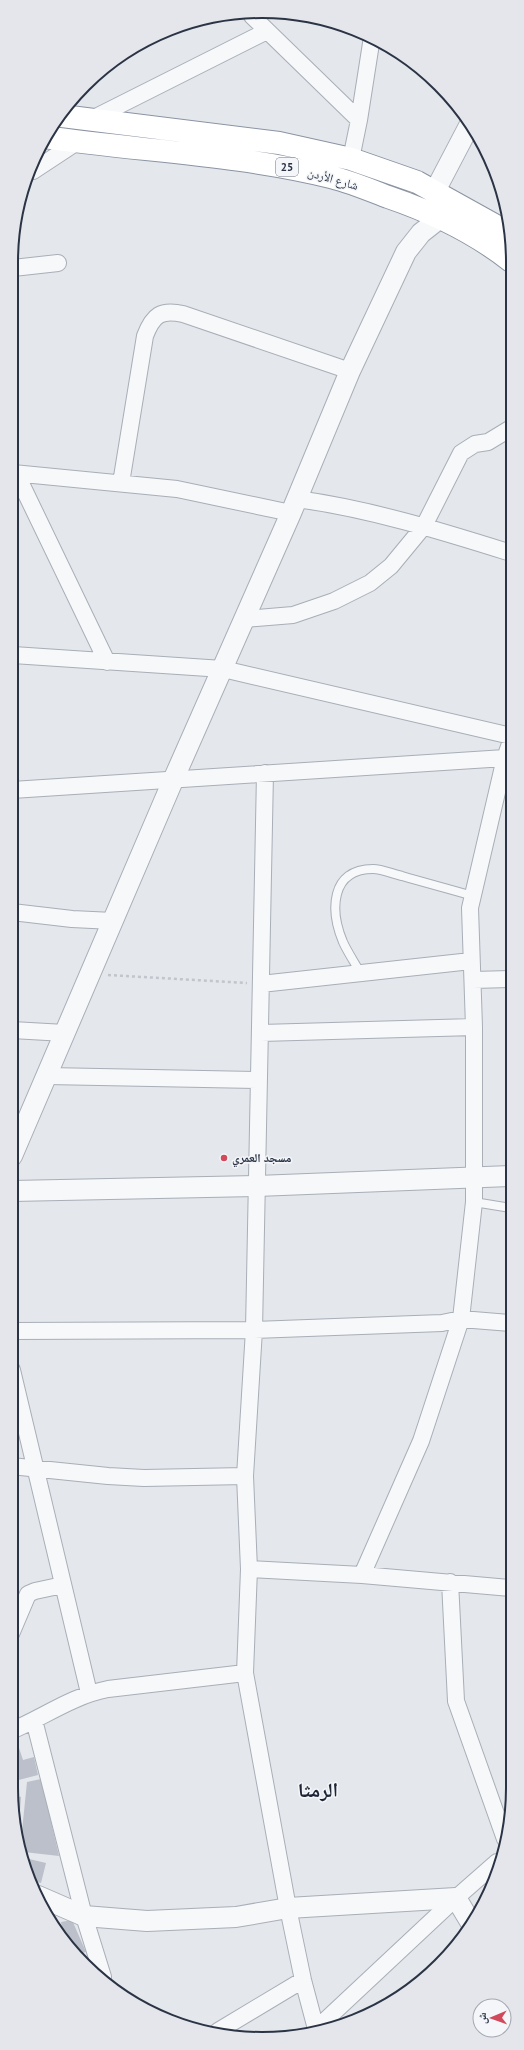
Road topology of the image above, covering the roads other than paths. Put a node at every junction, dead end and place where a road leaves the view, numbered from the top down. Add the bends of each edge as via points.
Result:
1 (255, 18) edge
2 (267, 30) junction
3 (371, 44) edge
4 (66, 116) edge
5 (92, 119) junction
6 (359, 120) junction
7 (467, 130) edge
8 (52, 138) edge
9 (76, 142) junction
10 (351, 159) junction
11 (37, 168) edge
12 (436, 191) junction
13 (440, 218) junction
14 (504, 232) edge
15 (506, 257) edge
16 (58, 263) dead end
17 (18, 267) edge
18 (350, 371) junction
19 (506, 431) edge
20 (18, 473) edge
21 (18, 481) edge
22 (122, 483) junction
23 (294, 506) junction
24 (424, 526) junction
25 (506, 551) edge
26 (245, 619) junction
27 (18, 655) edge
28 (107, 662) junction
29 (223, 669) junction
30 (506, 735) edge
31 (506, 755) edge
32 (505, 758) junction
33 (265, 773) junction
34 (174, 778) junction
35 (18, 790) edge
36 (473, 896) junction
37 (18, 913) edge
38 (113, 921) junction
39 (471, 961) junction
40 (361, 974) junction
41 (506, 979) edge
42 (473, 980) junction
43 (261, 984) junction
44 (474, 1027) junction
45 (18, 1030) edge
46 (65, 1033) junction
47 (261, 1033) junction
48 (47, 1076) junction
49 (260, 1080) junction
50 (18, 1142) edge
51 (506, 1176) edge
52 (473, 1178) junction
53 (257, 1186) junction
54 (18, 1192) edge
55 (474, 1202) junction
56 (506, 1207) edge
57 (461, 1319) junction
58 (506, 1323) edge
59 (254, 1330) junction
60 (18, 1331) edge
61 (18, 1394) edge
62 (18, 1466) edge
63 (36, 1468) junction
64 (245, 1476) junction
65 (249, 1569) junction
66 (362, 1575) junction
67 (450, 1582) junction
68 (63, 1585) junction
69 (506, 1588) edge
70 (18, 1618) edge
71 (245, 1673) junction
72 (89, 1693) junction
73 (34, 1720) junction
74 (18, 1728) edge
75 (502, 1831) edge
76 (493, 1865) edge
77 (456, 1898) junction
78 (45, 1899) edge
79 (288, 1908) junction
80 (84, 1916) junction
81 (468, 1918) edge
82 (101, 1971) edge
83 (303, 1980) junction
84 (320, 2025) edge
85 (315, 2026) edge
86 (222, 2029) edge

1 - 2 street
2 - 5 street
2 - 6 street
3 - 6 street
4 - 5 highway, شارع الأردن / 25
5 - 10 highway, شارع الأردن / 25 via 280,143
6 - 10 street
7 - 12 street
8 - 9 highway, شارع الأردن / 25
9 - 11 street
9 - 13 highway, شارع الأردن / 25 via 279,166 333,177 407,203
10 - 12 highway, شارع الأردن / 25
12 - 14 highway, شارع الأردن / 25
13 - 15 highway, شارع الأردن / 25 via 488,243
13 - 18 street via 421,233 406,252
16 - 17 street
18 - 22 street via 183,314 164,313 156,316 150,322 145,336
18 - 23 street
19 - 24 street via 488,442 475,444 461,454
20 - 22 street
21 - 28 street
22 - 23 street
23 - 24 street via 325,503
23 - 26 street
24 - 25 street
24 - 26 street via 391,566 370,583 334,601 293,615
26 - 29 street
27 - 28 street
28 - 29 street
29 - 30 street
29 - 34 street
31 - 32 street
32 - 33 street
32 - 36 street
33 - 34 street
33 - 43 street
34 - 35 street
34 - 38 street
36 - 39 street via 470,921
36 - 40 lane via 374,869 353,873 338,886 335,899 343,942
37 - 38 street
38 - 46 street
39 - 40 street
39 - 42 street
40 - 43 street
41 - 42 street
42 - 44 street
43 - 47 street
44 - 47 street
44 - 52 street
45 - 46 street
46 - 48 street
47 - 49 street
48 - 49 street
48 - 50 street
49 - 53 street
51 - 52 street
52 - 53 street
52 - 55 street
53 - 54 street
53 - 59 street
55 - 56 lane
55 - 57 street
57 - 58 street
57 - 59 street via 442,1323
57 - 66 street via 421,1441
59 - 60 street
59 - 64 street
61 - 63 street
62 - 63 street
63 - 64 street via 144,1478
63 - 68 street
64 - 65 street
65 - 66 street
65 - 71 street
66 - 67 street
67 - 69 street
67 - 75 street via 456,1702
68 - 70 street via 28,1594
68 - 72 street
71 - 72 street
71 - 79 street
72 - 73 street
73 - 74 street
73 - 80 street
76 - 77 street
77 - 79 street
77 - 81 street
77 - 84 street
78 - 80 street
79 - 80 street via 236,1917 147,1922
79 - 83 street
80 - 82 street
83 - 85 street
83 - 86 street

